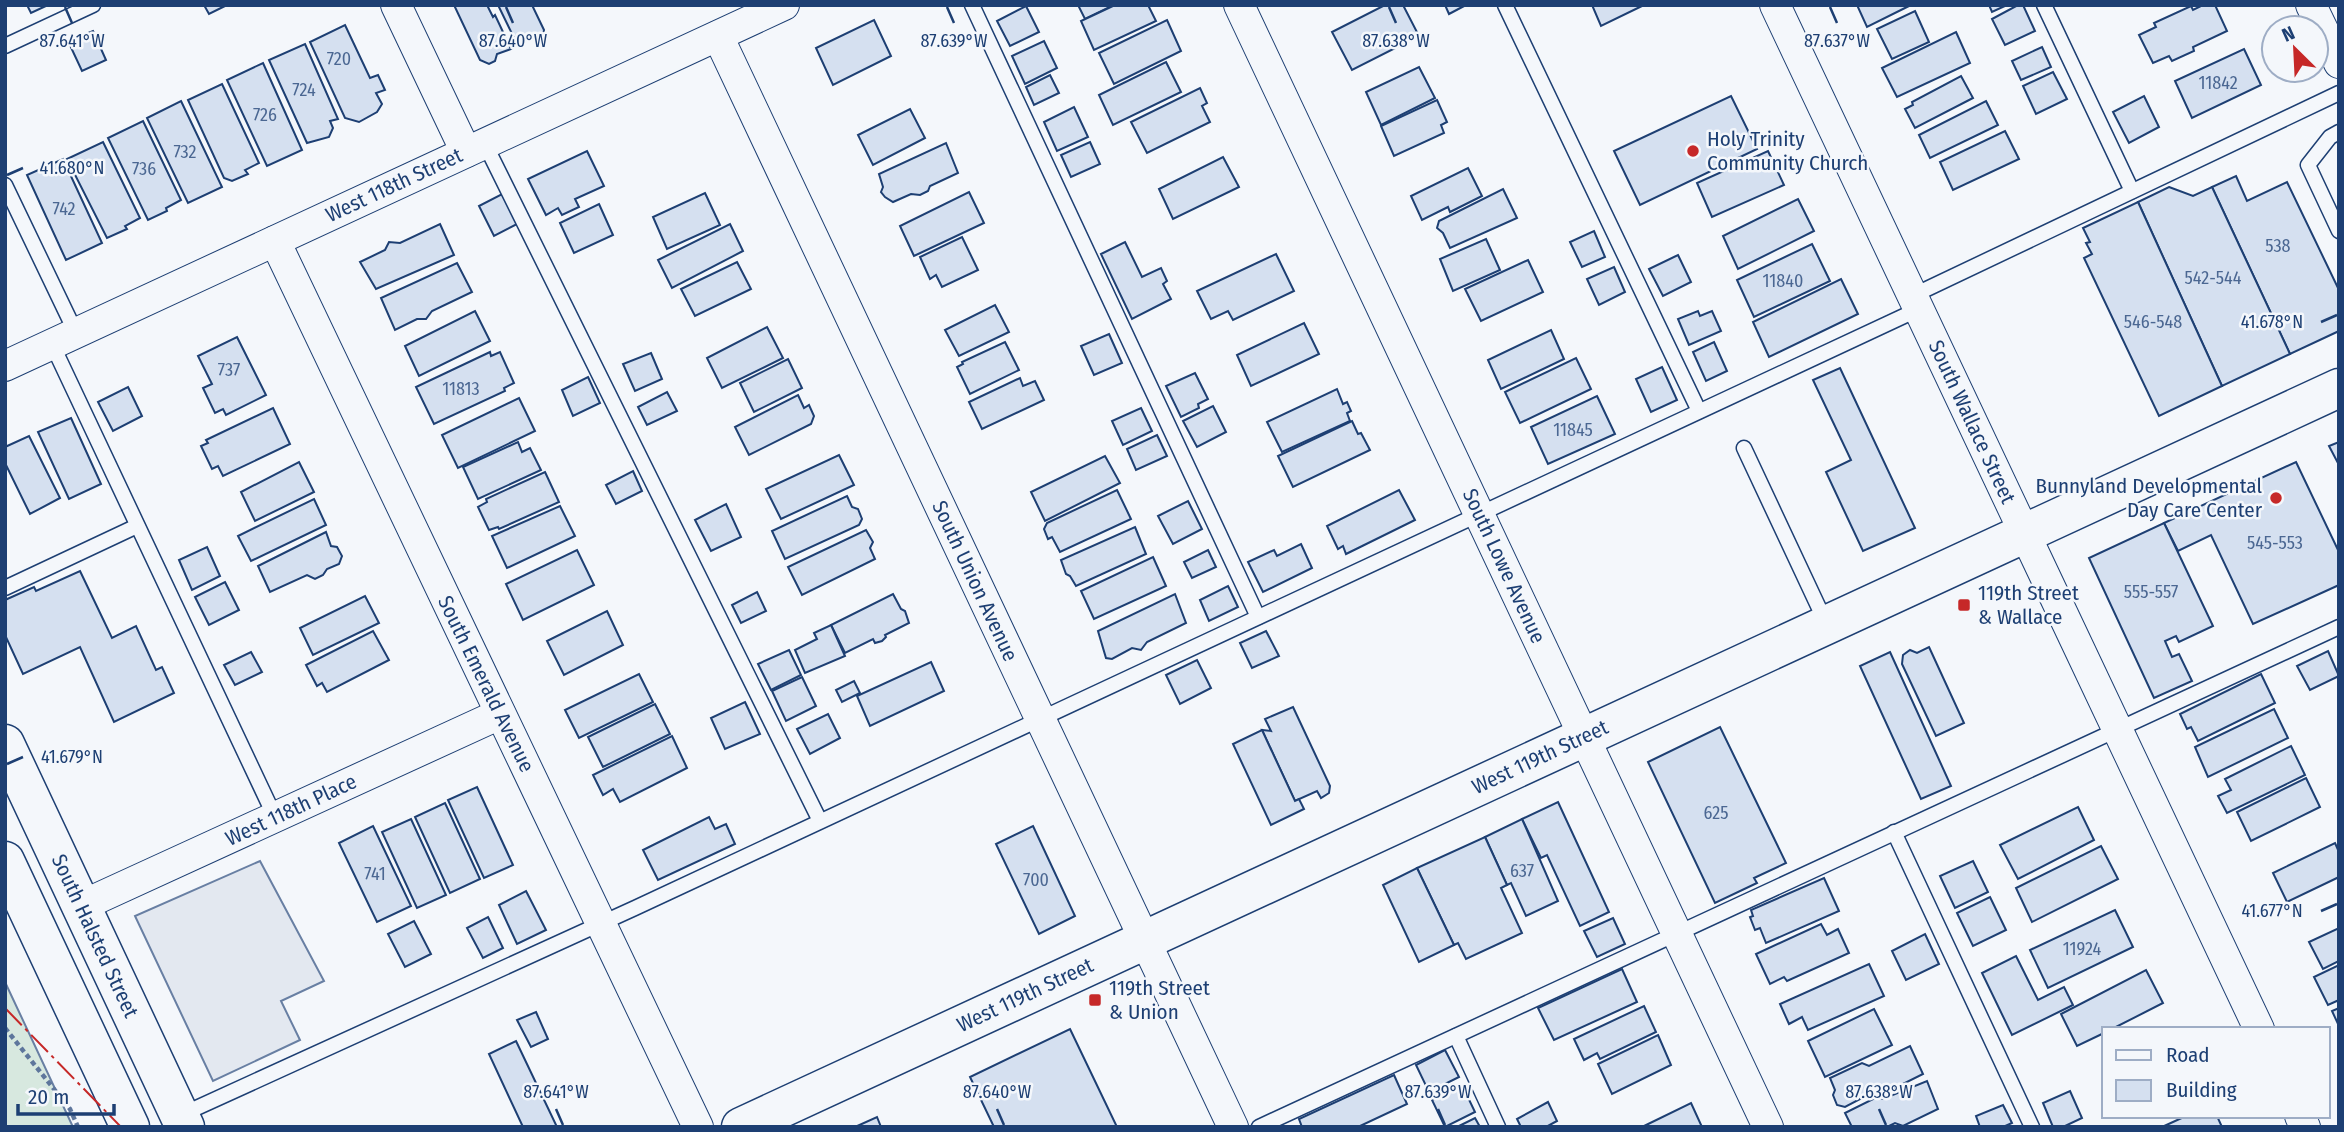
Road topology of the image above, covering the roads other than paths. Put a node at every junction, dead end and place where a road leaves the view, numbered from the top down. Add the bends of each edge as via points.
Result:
1 (93, 5) edge
2 (396, 5) edge
3 (784, 5) edge
4 (972, 5) edge
5 (1239, 5) edge
6 (1505, 5) edge
7 (1775, 5) edge
8 (2043, 5) edge
9 (2311, 5) edge
10 (718, 36) junction
11 (5, 46) edge
12 (2339, 63) edge
13 (2339, 93) edge
14 (2339, 132) edge
15 (476, 148) junction
16 (5, 185) edge
17 (2132, 191) junction
18 (2339, 231) edge
19 (275, 241) junction
20 (1916, 302) junction
21 (64, 338) junction
22 (5, 366) edge
23 (2339, 388) edge
24 (1699, 411) junction
25 (1744, 448) dead end
26 (1479, 514) junction
27 (137, 526) junction
28 (2025, 533) junction
29 (5, 589) edge
30 (1258, 617) junction
31 (1827, 625) junction
32 (2338, 629) edge
33 (500, 714) junction
34 (1040, 718) junction
35 (2117, 729) junction
36 (1584, 737) junction
37 (5, 744) edge
38 (275, 817) junction
39 (820, 821) junction
40 (1894, 832) junction
41 (5, 861) edge
42 (81, 906) junction
43 (600, 923) junction
44 (1677, 933) junction
45 (1144, 940) junction
46 (2258, 1027) edge
47 (1456, 1036) junction
48 (182, 1121) edge
49 (130, 1127) edge
50 (698, 1127) edge
51 (741, 1127) edge
52 (1233, 1127) edge
53 (1259, 1127) edge
54 (1498, 1127) edge
55 (1768, 1127) edge
56 (2032, 1127) edge

1 - 11 lane
2 - 15 street
3 - 10 street, West 118th Street
4 - 30 lane
5 - 26 street, South Lowe Avenue
6 - 24 lane
7 - 20 street, South Wallace Street
8 - 17 lane
9 - 12 street
10 - 15 street, West 118th Street
10 - 34 street, South Union Avenue
13 - 17 lane
14 - 18 lane via 2308,165
15 - 19 street, West 118th Street
15 - 39 lane
16 - 21 lane
17 - 20 lane
19 - 21 street, West 118th Street
19 - 33 street, South Emerald Avenue
20 - 24 lane
20 - 28 street, South Wallace Street
21 - 22 street, West 118th Street
21 - 27 lane
23 - 28 street, West 119th Street
24 - 26 lane
25 - 31 lane
26 - 30 lane
26 - 36 street, South Lowe Avenue
27 - 29 lane
27 - 38 lane
28 - 31 street, West 119th Street
28 - 35 street, South Wallace Street
30 - 34 lane
31 - 36 street, West 119th Street
32 - 35 lane
33 - 38 street, West 118th Place
33 - 43 street, South Emerald Avenue
34 - 39 lane
34 - 45 street, South Union Avenue
35 - 40 lane
35 - 46 street, South Wallace Street
36 - 44 street, South Lowe Avenue
36 - 45 street, West 119th Street
37 - 42 street, South Halsted Street
38 - 42 street, West 118th Place
39 - 43 lane
40 - 44 lane
40 - 56 lane
41 - 49 street
42 - 48 street, South Halsted Street
43 - 48 lane
43 - 50 street, South Emerald Avenue
44 - 47 lane
44 - 55 street, South Lowe Avenue
45 - 51 street, West 119th Street
45 - 52 street, South Union Avenue
47 - 53 lane
47 - 54 lane

